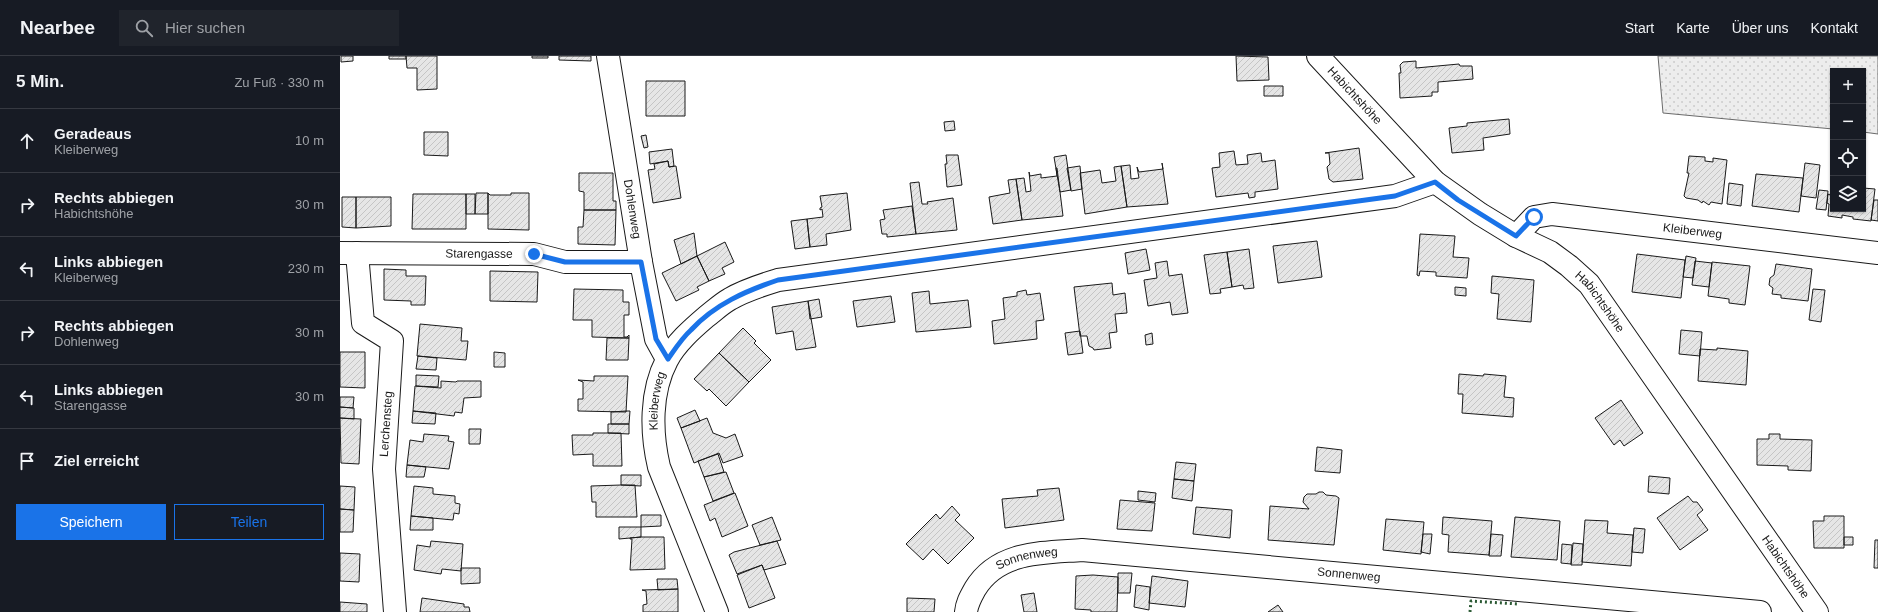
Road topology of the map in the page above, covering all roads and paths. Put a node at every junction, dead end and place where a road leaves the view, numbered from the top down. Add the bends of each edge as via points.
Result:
1 (608, 56) edge
2 (1318, 56) edge
3 (1435, 182) junction
4 (1516, 236) junction
5 (349, 253) edge
6 (1878, 253) edge
7 (641, 262) junction
8 (668, 359) junction
9 (395, 612) edge
10 (717, 612) edge
11 (966, 612) edge
12 (1760, 612) edge
13 (1817, 612) edge

1 - 7 street, Dohlenweg
2 - 3 street, Habichtshöhe
3 - 4 street, Habichtshöhe via 1458,200
3 - 8 street, Kleiberweg via 1395,196 778,280 749,290 717,308 690,330
4 - 6 street, Kleiberweg via 1534,217 1552,214
4 - 13 street, Habichtshöhe via 1550,252 1589,284
5 - 7 street, Starengasse via 534,254 565,262
5 - 9 street, Lerchensteg via 363,323 392,340 384,469
7 - 8 street, Dohlenweg via 656,339
8 - 10 street, Kleiberweg via 659,380 653,424 655,450 659,467
11 - 12 street, Sonnenweg via 967,603 982,577 1002,562 1032,554 1082,550

